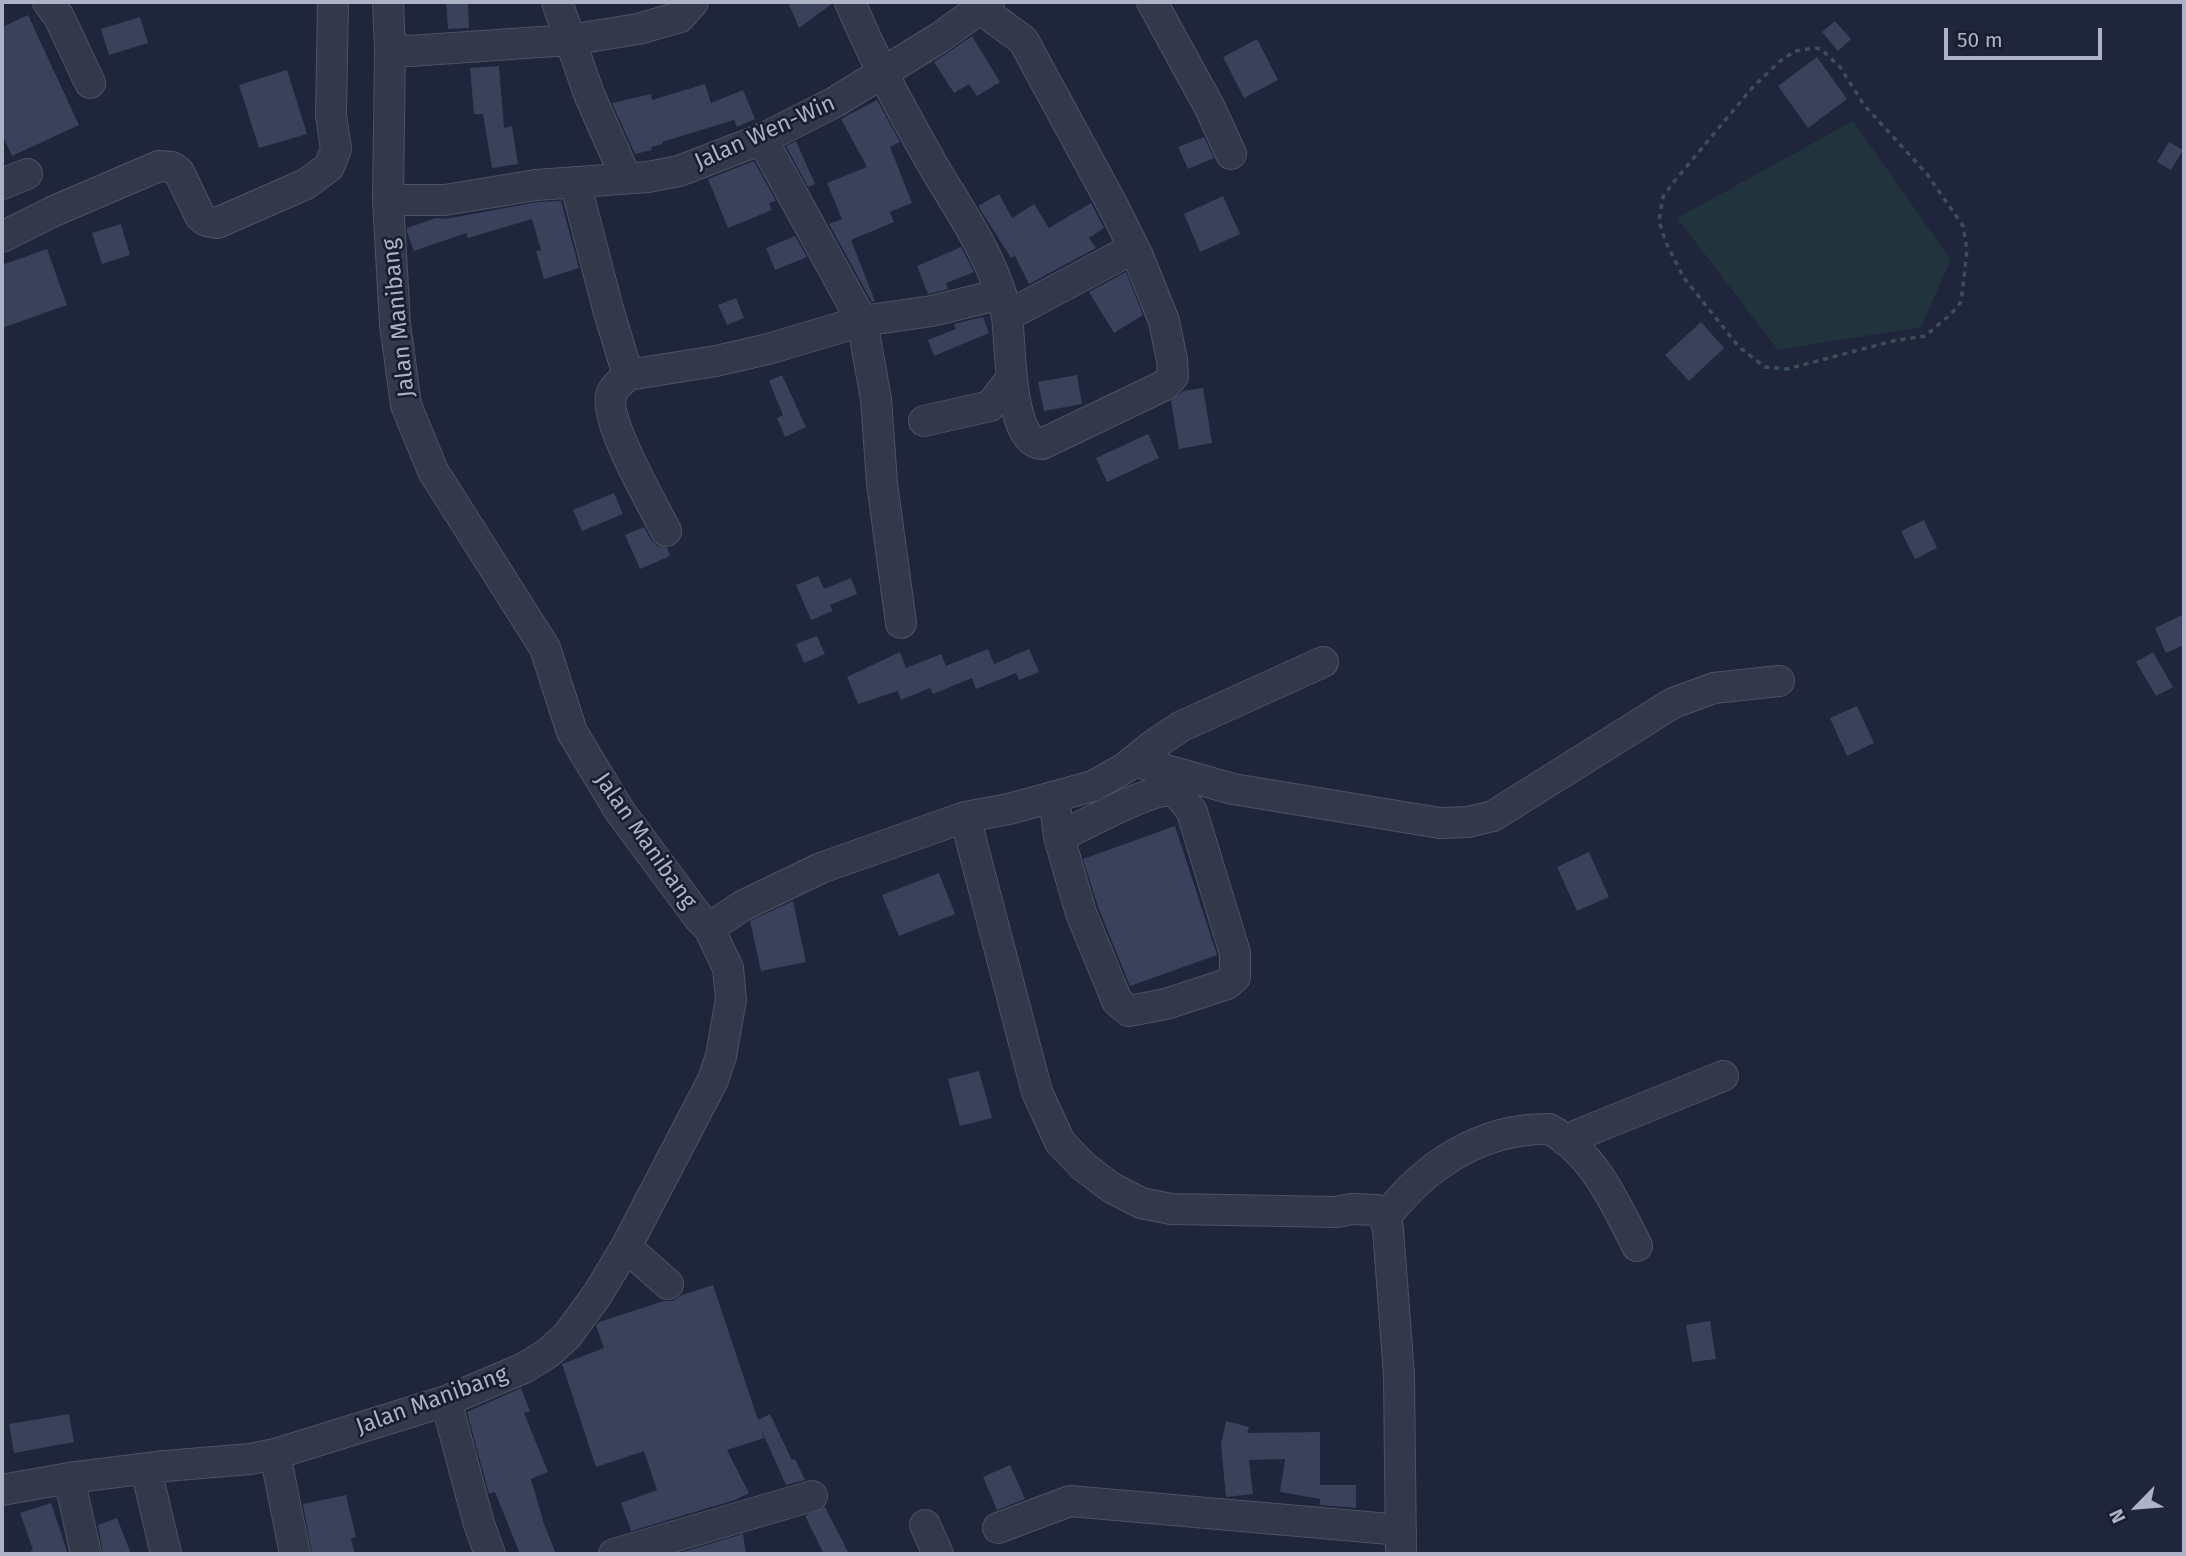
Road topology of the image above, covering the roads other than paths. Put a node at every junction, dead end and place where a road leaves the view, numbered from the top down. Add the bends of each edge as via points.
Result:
1 (48, 2) edge
2 (333, 2) edge
3 (388, 2) edge
4 (557, 2) edge
5 (692, 2) edge
6 (850, 2) edge
7 (1152, 2) edge
8 (982, 4) edge
9 (569, 40) junction
10 (390, 49) junction
11 (882, 73) junction
12 (90, 83) dead end
13 (762, 139) junction
14 (1231, 154) dead end
15 (626, 178) junction
16 (575, 182) junction
17 (388, 200) junction
18 (2, 237) edge
19 (1134, 248) junction
20 (1004, 305) junction
21 (862, 321) junction
22 (628, 374) junction
23 (1012, 378) junction
24 (924, 421) dead end
25 (666, 531) dead end
26 (901, 623) dead end
27 (1323, 662) dead end
28 (1779, 681) dead end
29 (1134, 761) junction
30 (1054, 798) junction
31 (965, 817) junction
32 (1059, 837) junction
33 (709, 928) junction
34 (1723, 1076) dead end
35 (1565, 1140) junction
36 (1385, 1218) junction
37 (1637, 1246) dead end
38 (626, 1247) junction
39 (668, 1284) dead end
40 (446, 1401) junction
41 (263, 1457) junction
42 (146, 1469) junction
43 (69, 1478) junction
44 (2, 1490) edge
45 (812, 1496) dead end
46 (925, 1525) dead end
47 (998, 1528) dead end
48 (1401, 1542) edge
49 (86, 1554) edge
50 (166, 1554) edge
51 (295, 1554) edge
52 (490, 1554) edge
53 (614, 1554) edge
54 (938, 1554) edge

1 - 12 street
2 - 18 street via 331,115 336,149 329,167 306,184 217,223 200,216 179,172 159,166
3 - 10 street, Jalan Manibang
4 - 9 street
5 - 9 street via 680,17
6 - 11 street
7 - 14 street
8 - 11 street, Jalan Wen-Win via 939,38
8 - 19 street via 1023,40
9 - 10 street
9 - 15 street
10 - 17 street, Jalan Manibang
11 - 13 street, Jalan Wen-Win
11 - 20 street via 967,222
13 - 15 street, Jalan Wen-Win via 679,171
13 - 21 street
15 - 16 street, Jalan Wen-Win
16 - 17 street, Jalan Wen-Win via 445,200
16 - 22 street
17 - 33 street, Jalan Manibang via 395,324 406,405 433,471 545,648 572,732 619,810
19 - 20 street
19 - 23 street via 1164,321 1173,376 1166,385 1035,444 1020,420
20 - 21 street
20 - 23 street
21 - 22 street via 716,361
21 - 26 street via 874,385
22 - 25 street via 614,389 611,409
23 - 24 street via 990,406
27 - 29 street via 1182,726
28 - 29 street via 1714,688 1673,703 1493,816 1468,822 1440,823 1233,789
29 - 30 street via 1093,786
30 - 31 street
30 - 32 street
31 - 33 street via 821,868
31 - 36 street via 1037,1092 1060,1142 1084,1167 1141,1203 1171,1209 1365,1209 1376,1210
32 - 32 street via 1146,796 1168,790 1179,796 1192,812 1235,953 1236,977 1166,1004 1129,1011 1117,1000 1081,913
33 - 38 street, Jalan Manibang via 728,968 731,999 721,1056 713,1080
34 - 35 street
35 - 36 street via 1549,1129 1536,1129 1473,1144 1425,1173
35 - 37 street via 1581,1153 1612,1196
36 - 48 street via 1399,1375
38 - 39 street
38 - 40 street, Jalan Manibang via 567,1336 548,1353
40 - 41 street, Jalan Manibang
40 - 52 street
41 - 42 street, Jalan Manibang
41 - 51 street
42 - 43 street, Jalan Manibang
42 - 50 street
43 - 44 street, Jalan Manibang
43 - 49 street
45 - 53 street
46 - 54 street
47 - 48 street via 1070,1501

